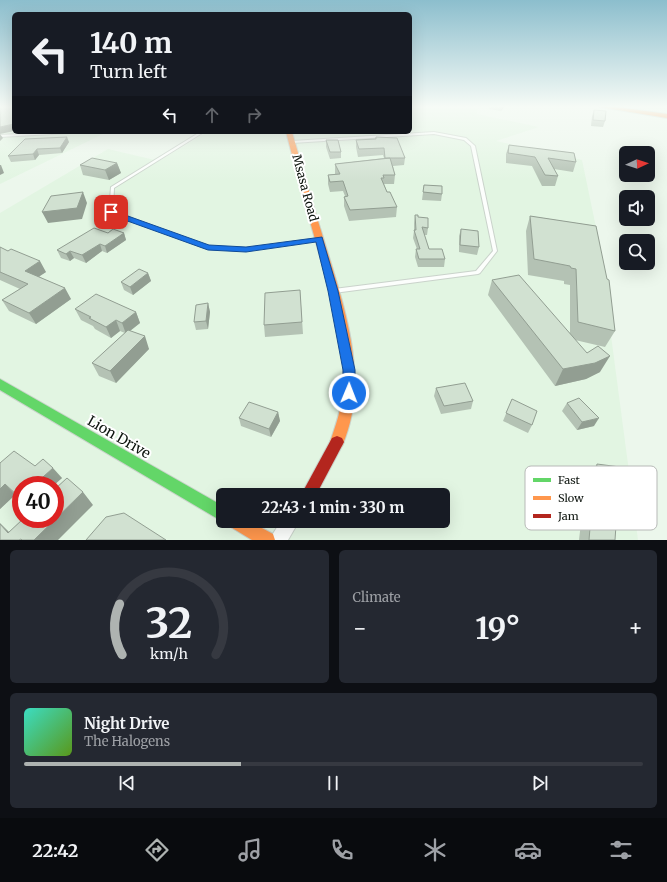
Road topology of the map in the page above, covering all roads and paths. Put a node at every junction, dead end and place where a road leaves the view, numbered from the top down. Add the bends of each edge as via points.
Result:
1 (34, 134) edge
2 (199, 134) edge
3 (290, 134) edge
4 (0, 136) edge
5 (292, 142) junction
6 (319, 239) junction
7 (333, 291) junction
8 (0, 384) edge
9 (312, 488) edge
10 (216, 510) edge
11 (246, 528) edge
12 (286, 528) edge
13 (267, 540) edge
14 (278, 540) edge

1 - 4 lane
2 - 6 lane via 112,188 111,212 208,248 246,249
3 - 5 street, Msasa Road
5 - 6 street, Msasa Road
5 - 7 lane via 434,133 465,139 473,146 495,251 478,272
6 - 7 street, Msasa Road
7 - 9 street, Msasa Road via 349,370 349,393 345,420 328,460
8 - 10 street, Lion Drive
11 - 13 street
12 - 14 street

